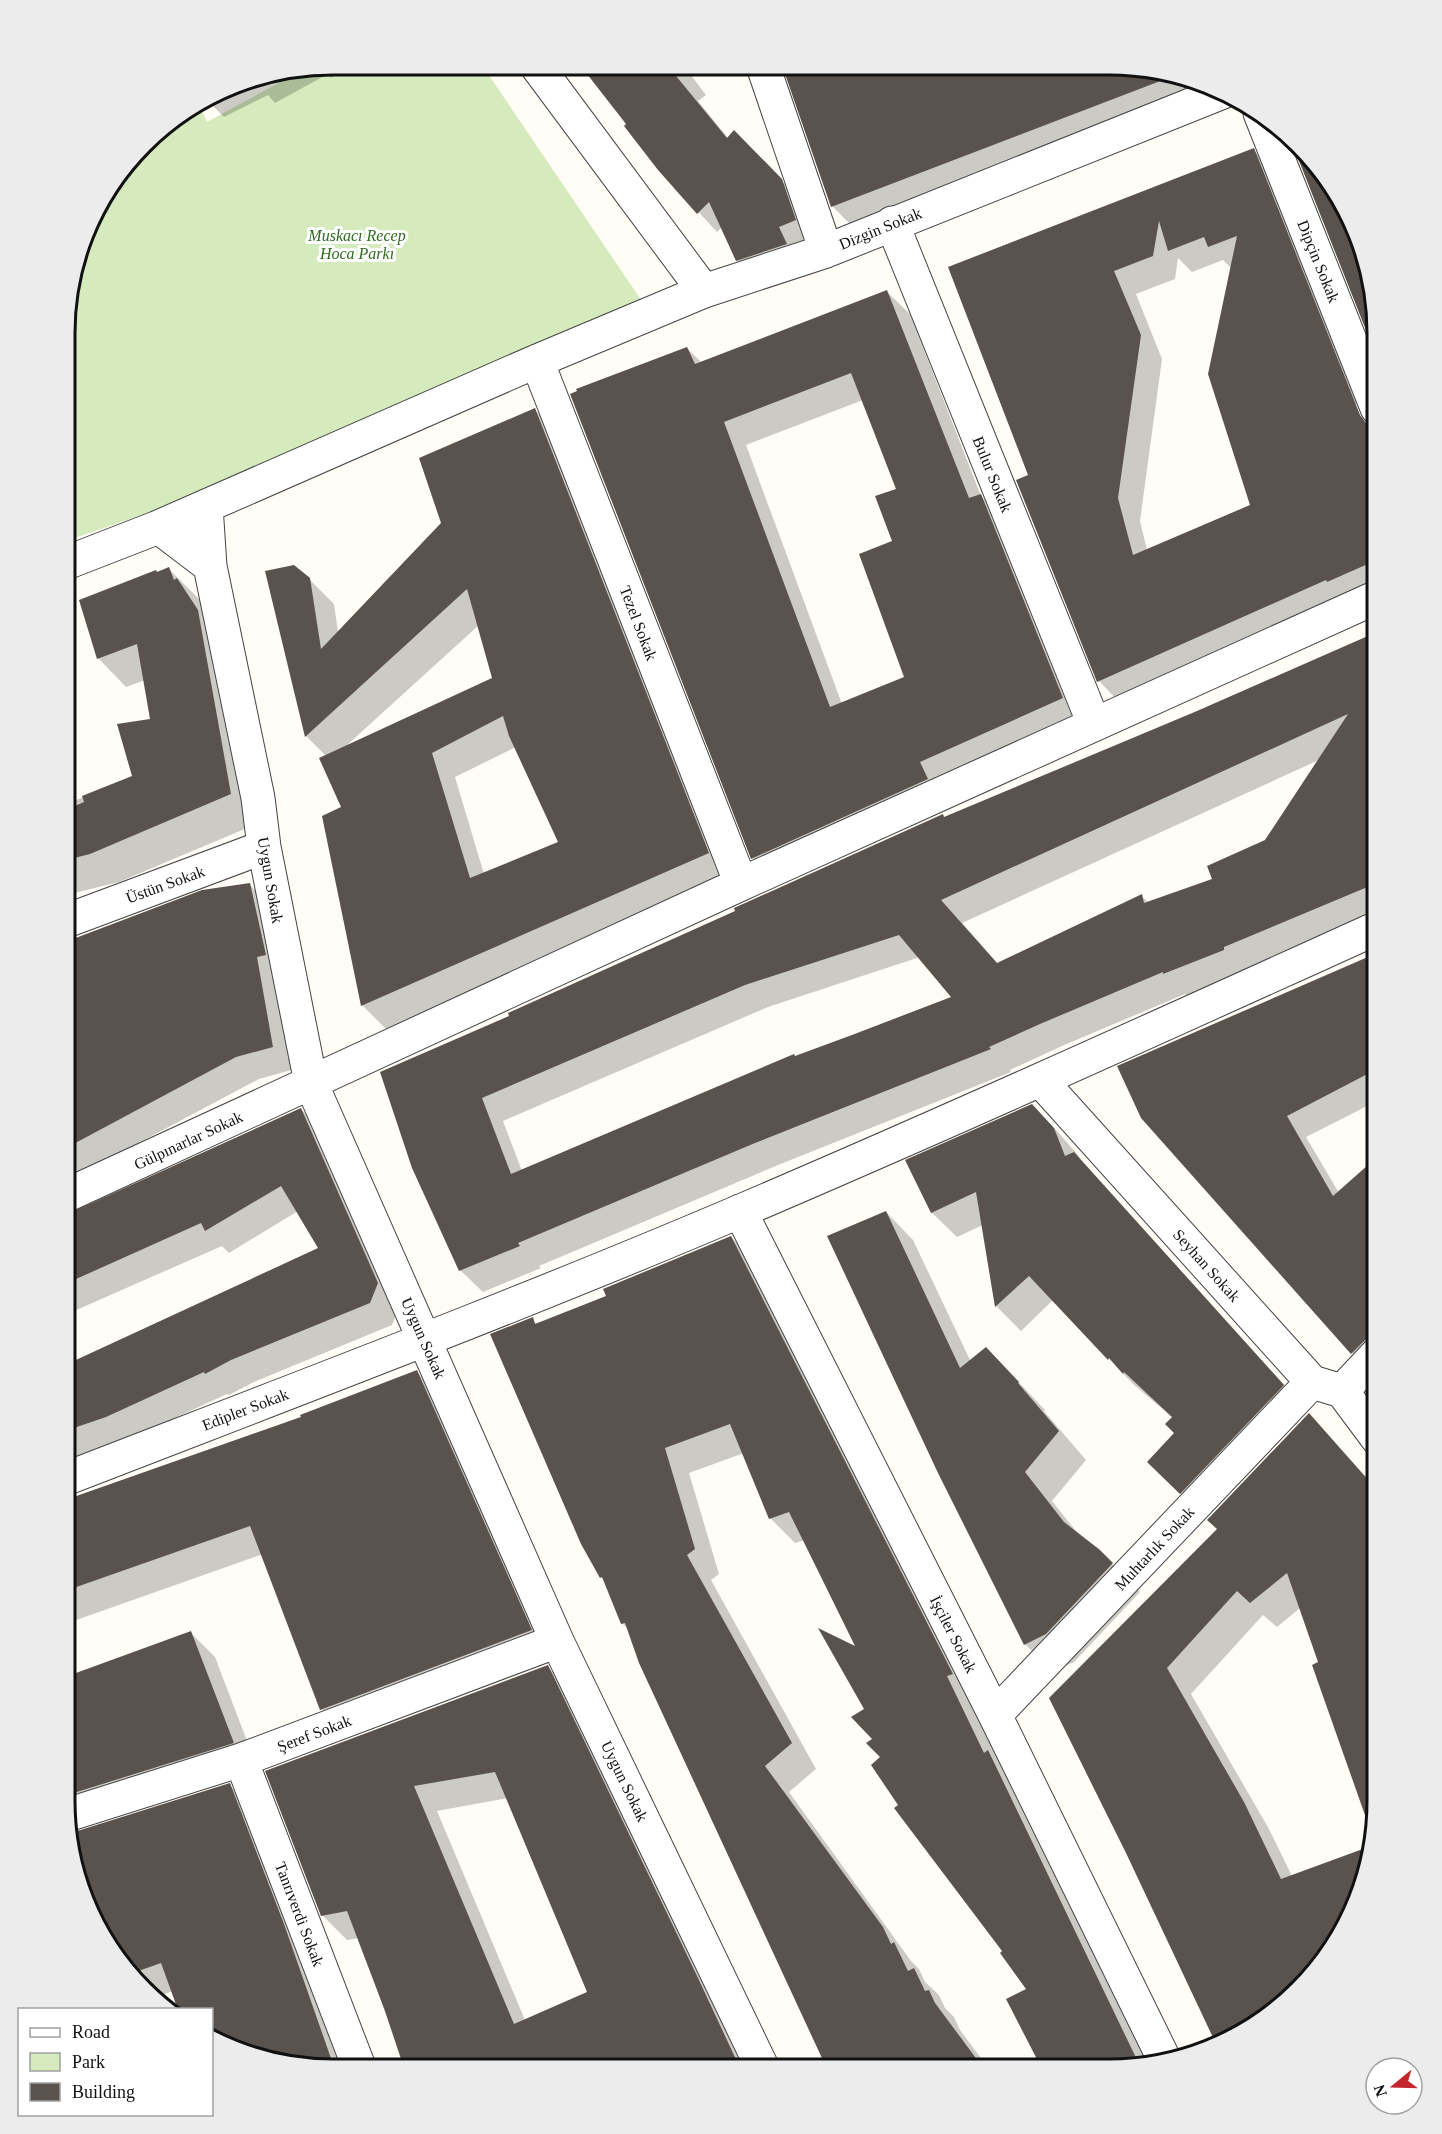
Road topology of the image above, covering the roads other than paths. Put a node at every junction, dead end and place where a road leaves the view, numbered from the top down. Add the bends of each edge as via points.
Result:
1 (543, 75) edge
2 (767, 75) edge
3 (1211, 97) edge
4 (1266, 128) edge
5 (892, 223) junction
6 (826, 251) junction
7 (704, 291) junction
8 (537, 361) junction
9 (1367, 383) edge
10 (207, 506) junction
11 (156, 528) junction
12 (75, 560) edge
13 (210, 566) junction
14 (1367, 601) edge
15 (1094, 724) junction
16 (264, 848) junction
17 (741, 884) junction
18 (75, 918) edge
19 (1367, 933) edge
20 (1041, 1081) junction
21 (311, 1083) junction
22 (75, 1191) edge
23 (740, 1211) junction
24 (424, 1339) junction
25 (1367, 1365) edge
26 (1312, 1382) junction
27 (1342, 1391) junction
28 (1367, 1425) edge
29 (75, 1475) edge
30 (557, 1641) junction
31 (995, 1715) junction
32 (241, 1760) junction
33 (76, 1812) edge
34 (1161, 2053) edge
35 (356, 2059) edge
36 (759, 2059) edge

1 - 7 street
2 - 6 street
3 - 5 street, Dizgin Sokak
4 - 9 street, Dipçin Sokak
5 - 6 street, Dizgin Sokak
5 - 15 street, Bulur Sokak
6 - 7 street, Dizgin Sokak
7 - 8 street, Dizgin Sokak
8 - 10 street, Dizgin Sokak
8 - 17 street, Tezel Sokak
10 - 11 street, Dizgin Sokak
10 - 13 street, Uygun Sokak
11 - 12 street, Dizgin Sokak
11 - 13 street
13 - 16 street, Uygun Sokak via 258,798
14 - 15 street, Gülpınarlar Sokak
15 - 17 street, Gülpınarlar Sokak
16 - 18 street, Üstün Sokak
16 - 21 street, Uygun Sokak
17 - 21 street, Gülpınarlar Sokak
19 - 20 street, Edipler Sokak
20 - 23 street, Edipler Sokak
20 - 26 street, Seyhan Sokak
21 - 22 street, Gülpınarlar Sokak
21 - 24 street, Uygun Sokak
23 - 24 street, Edipler Sokak
23 - 31 street, İşçiler Sokak
24 - 29 street, Edipler Sokak
24 - 30 street, Uygun Sokak
25 - 27 street
26 - 27 street
26 - 31 street, Muhtarlık Sokak
27 - 28 street
30 - 32 street, Şeref Sokak
30 - 36 street, Uygun Sokak
31 - 34 street, İşçiler Sokak
32 - 33 street, Şeref Sokak
32 - 35 street, Tanrıverdi Sokak

